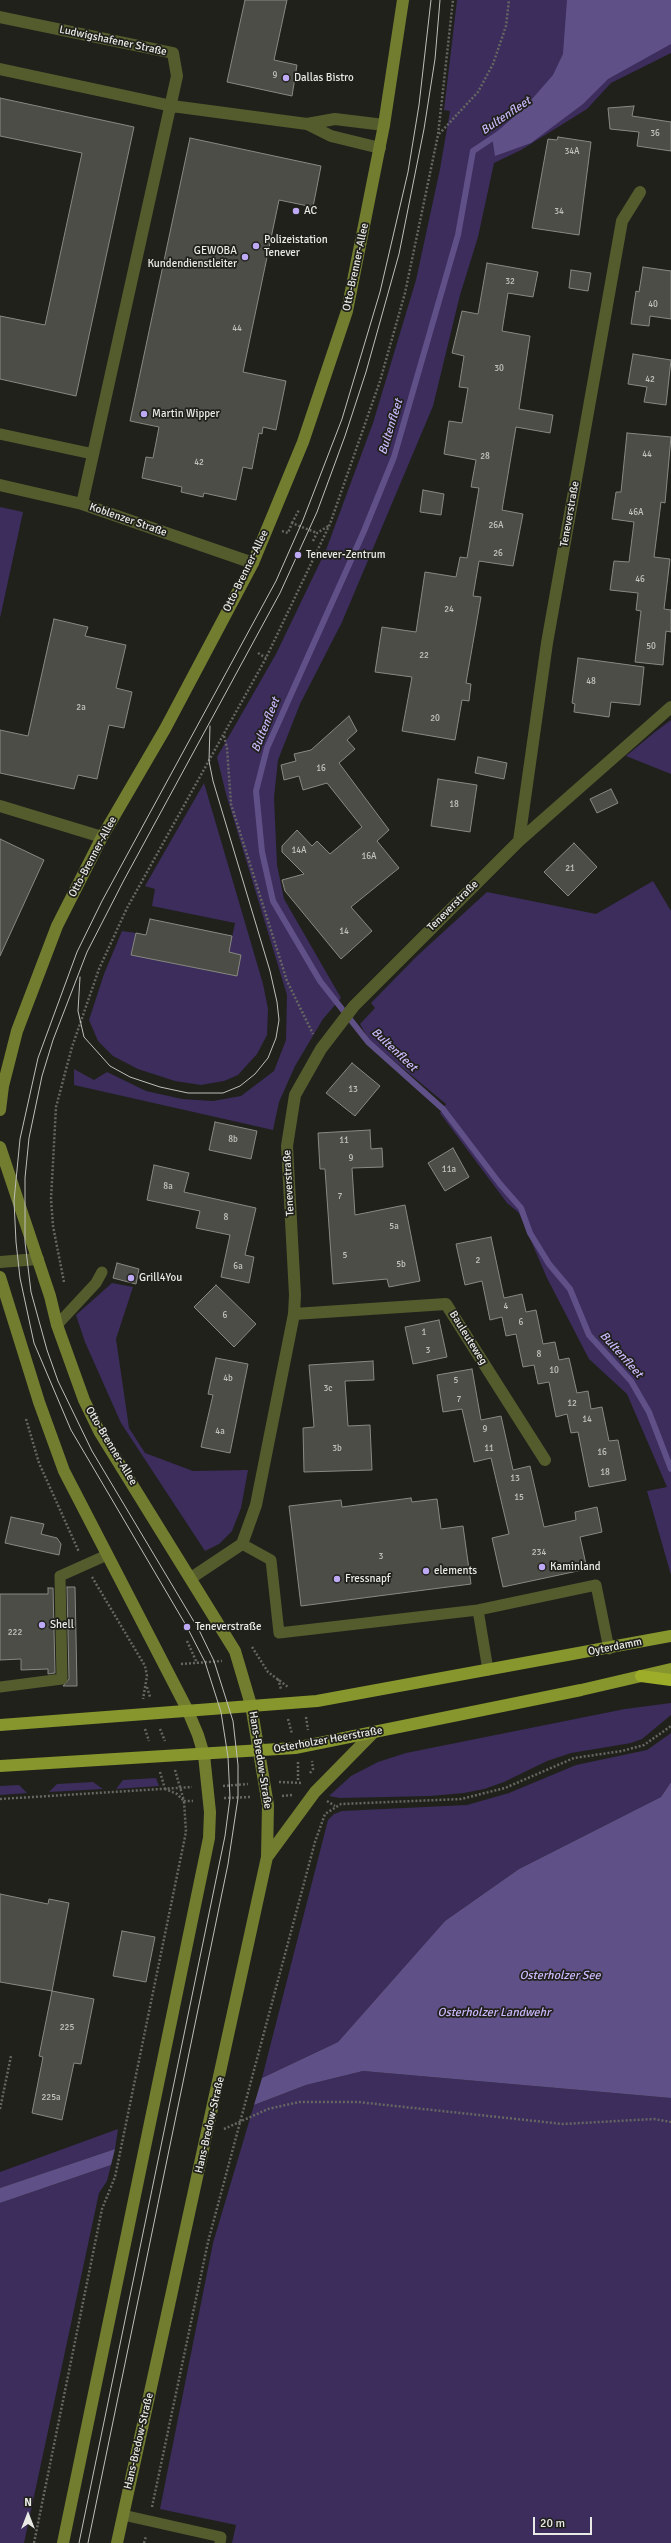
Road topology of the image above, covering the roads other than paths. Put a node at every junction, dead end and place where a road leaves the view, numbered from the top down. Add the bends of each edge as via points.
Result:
1 (403, 0) edge
2 (0, 17) edge
3 (0, 69) edge
4 (172, 106) junction
5 (307, 124) junction
6 (384, 125) junction
7 (380, 148) junction
8 (640, 192) dead end
9 (0, 434) edge
10 (93, 454) junction
11 (0, 485) edge
12 (82, 504) junction
13 (253, 563) junction
14 (671, 707) edge
15 (0, 806) edge
16 (102, 837) junction
17 (519, 841) junction
18 (0, 1110) edge
19 (0, 1147) edge
20 (38, 1259) junction
21 (0, 1262) edge
22 (102, 1272) dead end
23 (0, 1277) edge
24 (294, 1314) junction
25 (57, 1325) junction
26 (545, 1460) dead end
27 (242, 1544) junction
28 (107, 1555) junction
29 (191, 1578) junction
30 (478, 1610) junction
31 (671, 1636) edge
32 (609, 1649) junction
33 (671, 1669) edge
34 (488, 1670) junction
35 (641, 1676) junction
36 (671, 1680) edge
37 (0, 1687) edge
38 (251, 1705) junction
39 (187, 1709) junction
40 (0, 1725) edge
41 (373, 1733) junction
42 (260, 1751) junction
43 (204, 1755) junction
44 (0, 1766) edge
45 (267, 1857) junction
46 (123, 2515) junction
47 (63, 2543) edge
48 (117, 2543) edge
49 (220, 2543) edge

1 - 6 street, Otto-Brenner-Allee
2 - 4 street, Ludwigshafener Straße via 173,53 177,76
3 - 4 street
4 - 5 street
4 - 10 street
5 - 6 street via 335,119
5 - 7 street via 331,136
6 - 7 street, Otto-Brenner-Allee
7 - 13 street, Otto-Brenner-Allee via 347,311 303,442
8 - 17 street, Teneverstraße via 622,221 547,643
9 - 10 lane
10 - 12 street
11 - 12 street, Koblenzer Straße
12 - 13 street, Koblenzer Straße
13 - 16 street, Otto-Brenner-Allee via 165,729
14 - 17 street, Teneverstraße
15 - 16 street
16 - 18 street, Otto-Brenner-Allee via 58,926 17,1031 3,1086
17 - 24 street, Teneverstraße via 354,1006 321,1049 295,1095 287,1146
19 - 20 street, Otto-Brenner-Allee
20 - 21 street
20 - 25 street, Otto-Brenner-Allee
22 - 25 lane via 96,1283
23 - 28 street via 39,1402 64,1471
24 - 26 street, Bauleuteweg via 446,1304
24 - 27 street, Teneverstraße via 256,1505
25 - 29 street, Otto-Brenner-Allee via 84,1400 99,1431
27 - 29 street
27 - 30 lane via 271,1560 279,1633
28 - 37 lane via 60,1576 62,1679
28 - 39 street
29 - 38 street, Otto-Brenner-Allee via 235,1651
30 - 32 lane via 596,1585
30 - 34 lane
31 - 32 main road, Oyterdamm
32 - 34 main road, Oyterdamm
33 - 35 main road
34 - 38 main road via 317,1701
35 - 36 highway
35 - 41 main road, Osterholzer Heerstraße
38 - 39 main road
38 - 42 street, Hans-Bredow-Straße
39 - 40 main road
39 - 43 street
41 - 42 main road, Osterholzer Heerstraße via 295,1748
41 - 45 street via 315,1792
42 - 43 main road, Osterholzer Heerstraße
42 - 45 street, Hans-Bredow-Straße via 267,1796
43 - 44 main road, Osterholzer Heerstraße
43 - 47 street via 209,1799 209,1838
45 - 46 street, Hans-Bredow-Straße
46 - 48 street, Hans-Bredow-Straße
46 - 49 lane via 222,2537

